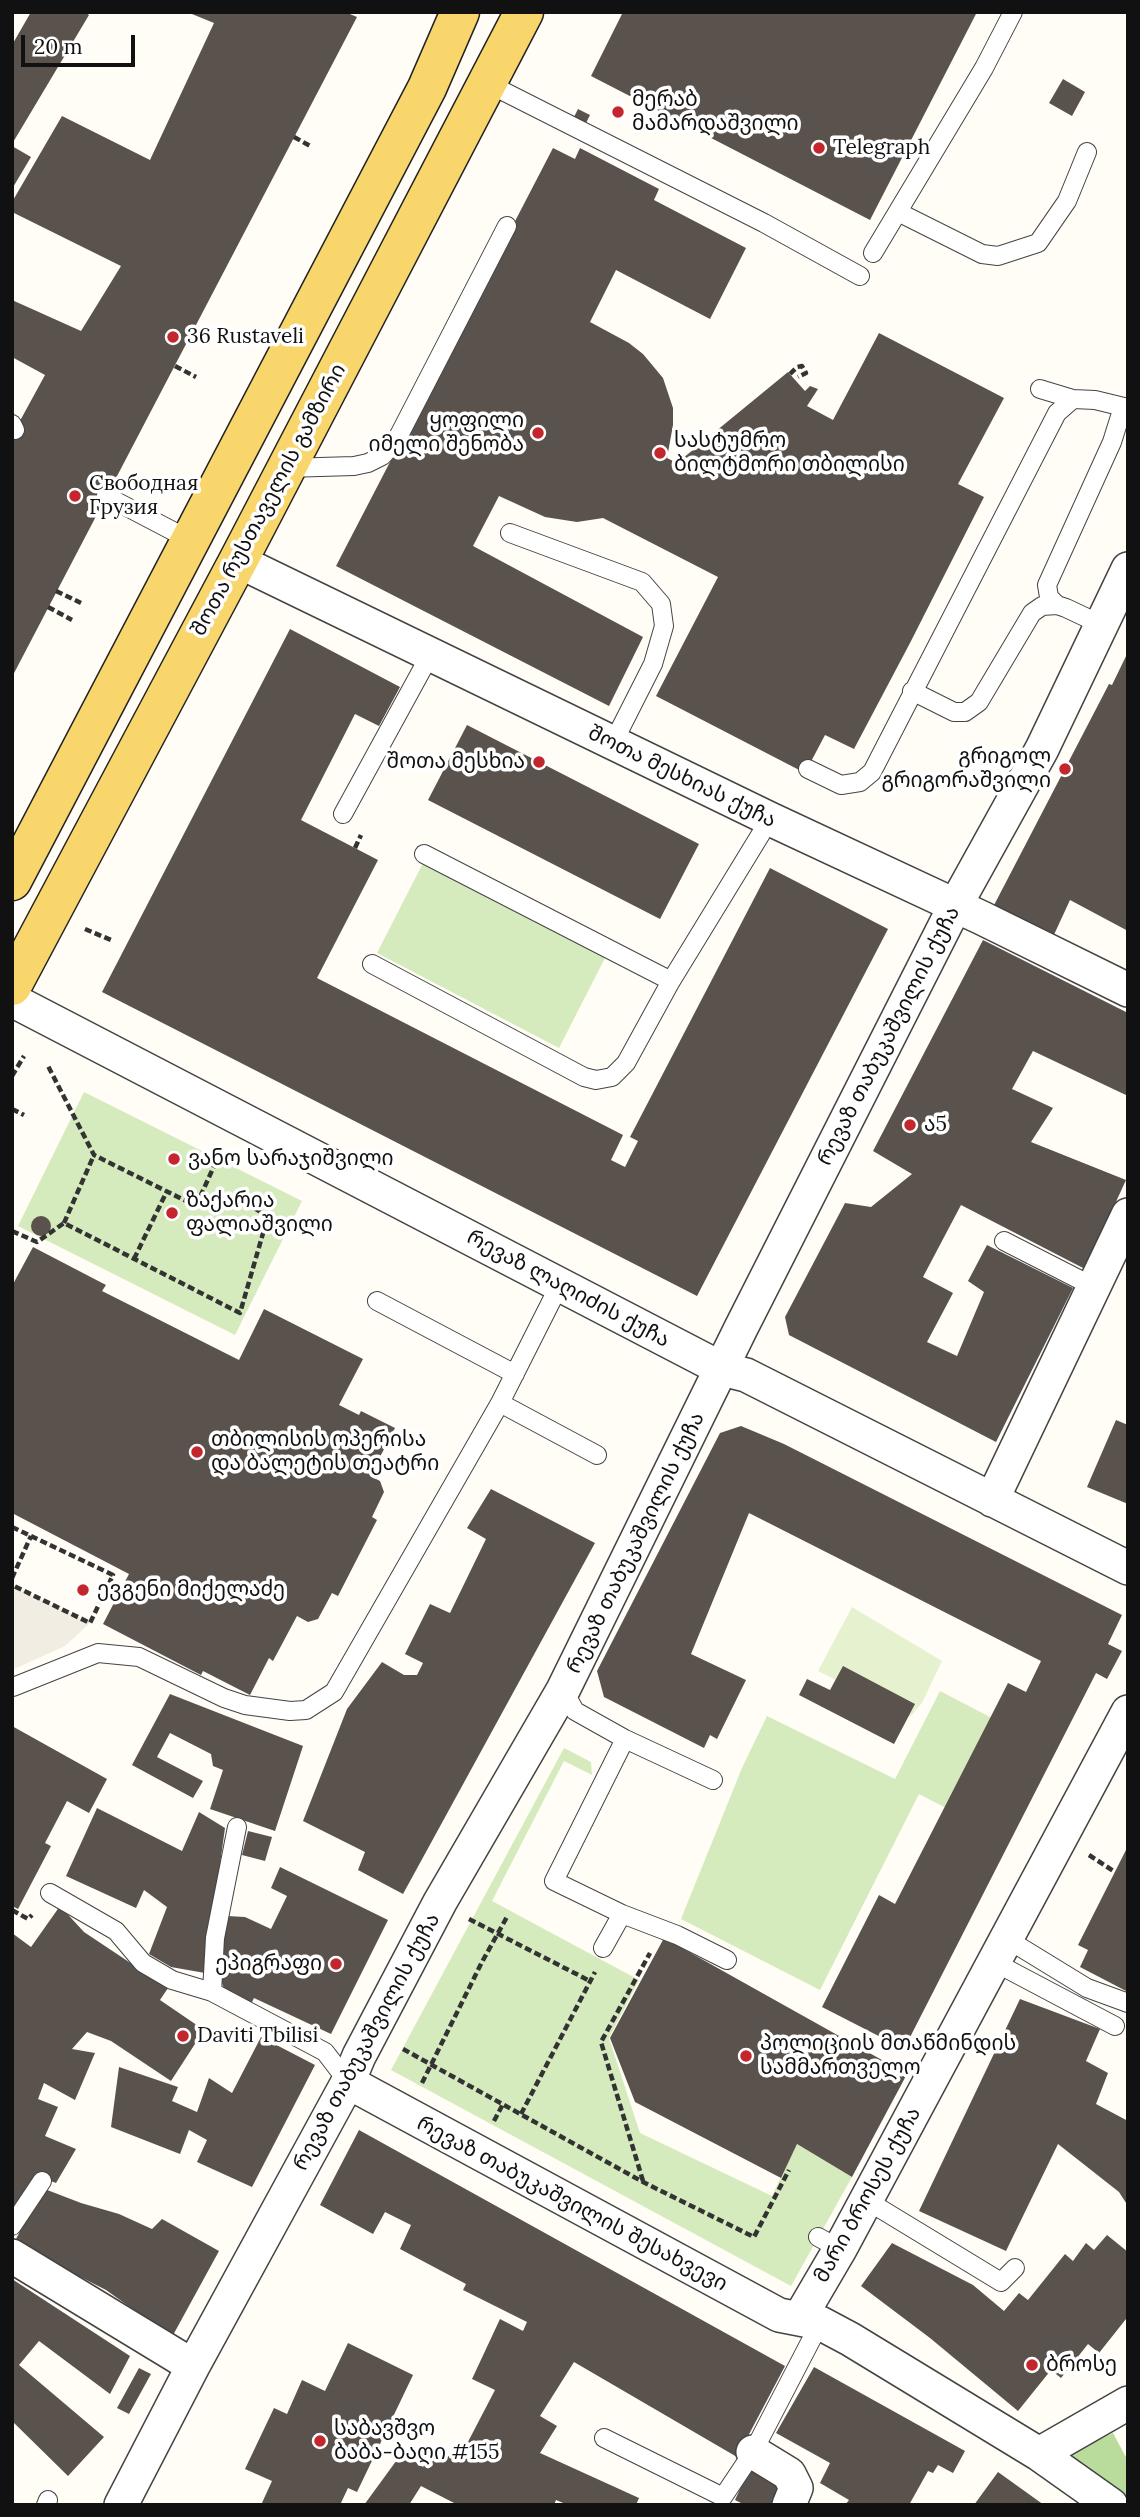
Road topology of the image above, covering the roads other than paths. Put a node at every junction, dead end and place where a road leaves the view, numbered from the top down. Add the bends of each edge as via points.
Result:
1 (524, 12) edge
2 (1013, 12) edge
3 (450, 15) edge
4 (487, 83) junction
5 (1087, 152) dead end
6 (898, 212) junction
7 (507, 226) dead end
8 (873, 253) dead end
9 (860, 276) dead end
10 (1040, 388) dead end
11 (1073, 400) junction
12 (1125, 408) edge
13 (286, 468) junction
14 (106, 496) dead end
15 (510, 533) dead end
16 (190, 540) junction
17 (237, 561) junction
18 (1128, 569) edge
19 (1057, 606) junction
20 (1102, 625) junction
21 (430, 655) junction
22 (912, 691) junction
23 (613, 743) junction
24 (808, 769) dead end
25 (343, 814) dead end
26 (770, 819) junction
27 (424, 854) dead end
28 (12, 881) edge
29 (955, 905) junction
30 (372, 964) dead end
31 (671, 981) junction
32 (12, 986) edge
33 (1128, 990) edge
34 (12, 1000) edge
35 (1128, 1215) edge
36 (1004, 1241) dead end
37 (560, 1284) junction
38 (377, 1301) dead end
39 (1079, 1303) junction
40 (722, 1369) junction
41 (515, 1374) junction
42 (500, 1404) junction
43 (597, 1455) dead end
44 (992, 1500) junction
45 (1128, 1568) edge
46 (13, 1687) edge
47 (563, 1690) junction
48 (1128, 1712) edge
49 (625, 1739) junction
50 (713, 1780) dead end
51 (237, 1827) dead end
52 (50, 1893) dead end
53 (622, 1913) junction
54 (603, 1948) road end
55 (1001, 1951) junction
56 (727, 1960) dead end
57 (212, 1992) junction
58 (1128, 2003) edge
59 (1115, 2026) dead end
60 (348, 2082) junction
61 (42, 2181) dead end
62 (866, 2200) junction
63 (12, 2226) edge
64 (12, 2256) edge
65 (1015, 2269) dead end
66 (809, 2321) junction
67 (193, 2366) junction
68 (1128, 2403) edge
69 (604, 2438) dead end
70 (753, 2452) junction
71 (1038, 2454) junction
72 (121, 2505) edge
73 (789, 2505) edge
74 (1111, 2505) edge

1 - 4 main road, შოთა რუსთაველის გამზირი
2 - 6 lane
3 - 16 main road via 420,100
4 - 9 lane
4 - 13 main road, შოთა რუსთაველის გამზირი
5 - 6 lane via 1067,201 1038,243 998,256 982,254
6 - 8 lane
7 - 13 lane via 396,441 368,463
10 - 11 lane
11 - 12 lane
11 - 22 lane via 1057,413
12 - 19 lane via 1047,585
13 - 17 main road, შოთა რუსთაველის გამზირი
14 - 16 lane
15 - 23 lane via 642,582 661,604 664,626 653,664
16 - 28 main road
17 - 21 street, შოთა მესხიას ქუჩა
17 - 32 main road, შოთა რუსთაველის გამზირი
18 - 20 street, რევაზ თაბუკაშვილის ქუჩა
19 - 20 lane
19 - 22 lane via 1042,606 1032,612 979,702 965,712 954,712
20 - 29 street, რევაზ თაბუკაშვილის ქუჩა via 1041,749
21 - 23 street, შოთა მესხიას ქუჩა
21 - 25 lane
22 - 24 lane via 872,772 860,782 841,785
23 - 26 street, შოთა მესხიას ქუჩა
26 - 29 street, შოთა მესხიას ქუჩა
26 - 31 lane
27 - 31 lane
29 - 33 street, შოთა მესხიას ქუჩა
29 - 40 street, რევაზ თაბუკაშვილის ქუჩა
30 - 31 lane via 596,1080 612,1077 626,1063
34 - 37 street, რევაზ ლაღიძის ქუჩა
35 - 39 street
36 - 39 lane
37 - 40 street, რევაზ ლაღიძის ქუჩა
37 - 41 lane
38 - 41 lane
39 - 44 street
40 - 44 street, რევაზ ლაღიძის ქუჩა via 746,1375
40 - 47 street, რევაზ თაბუკაშვილის ქუჩა
41 - 42 lane
42 - 43 lane
42 - 46 lane via 334,1692 306,1710 245,1705 139,1657 98,1653
44 - 45 street, რევაზ ლაღიძის ქუჩა
47 - 49 lane via 575,1711
47 - 60 street, რევაზ თაბუკაშვილის ქუჩა via 440,1902
48 - 55 street, მარი ბროსეს ქუჩა
49 - 50 lane
49 - 53 lane via 554,1881
51 - 57 lane via 215,1938
52 - 57 lane via 116,1931 143,1963 172,1980
53 - 54 lane
53 - 56 lane
55 - 58 lane
55 - 59 lane
55 - 62 street, მარი ბროსეს ქუჩა
57 - 60 lane via 326,2052
60 - 66 street, რევაზ თაბუკაშვილის შესახვევი via 779,2315
60 - 67 street, რევაზ თაბუკაშვილის ქუჩა
61 - 63 lane
62 - 65 lane via 1001,2282
62 - 66 street, მარი ბროსეს ქუჩა via 829,2243
64 - 67 street
66 - 70 lane
66 - 71 street
67 - 72 street, რევაზ თაბუკაშვილის ქუჩა
68 - 71 street
69 - 70 lane via 723,2497
70 - 73 street via 789,2473 796,2488
71 - 74 street

